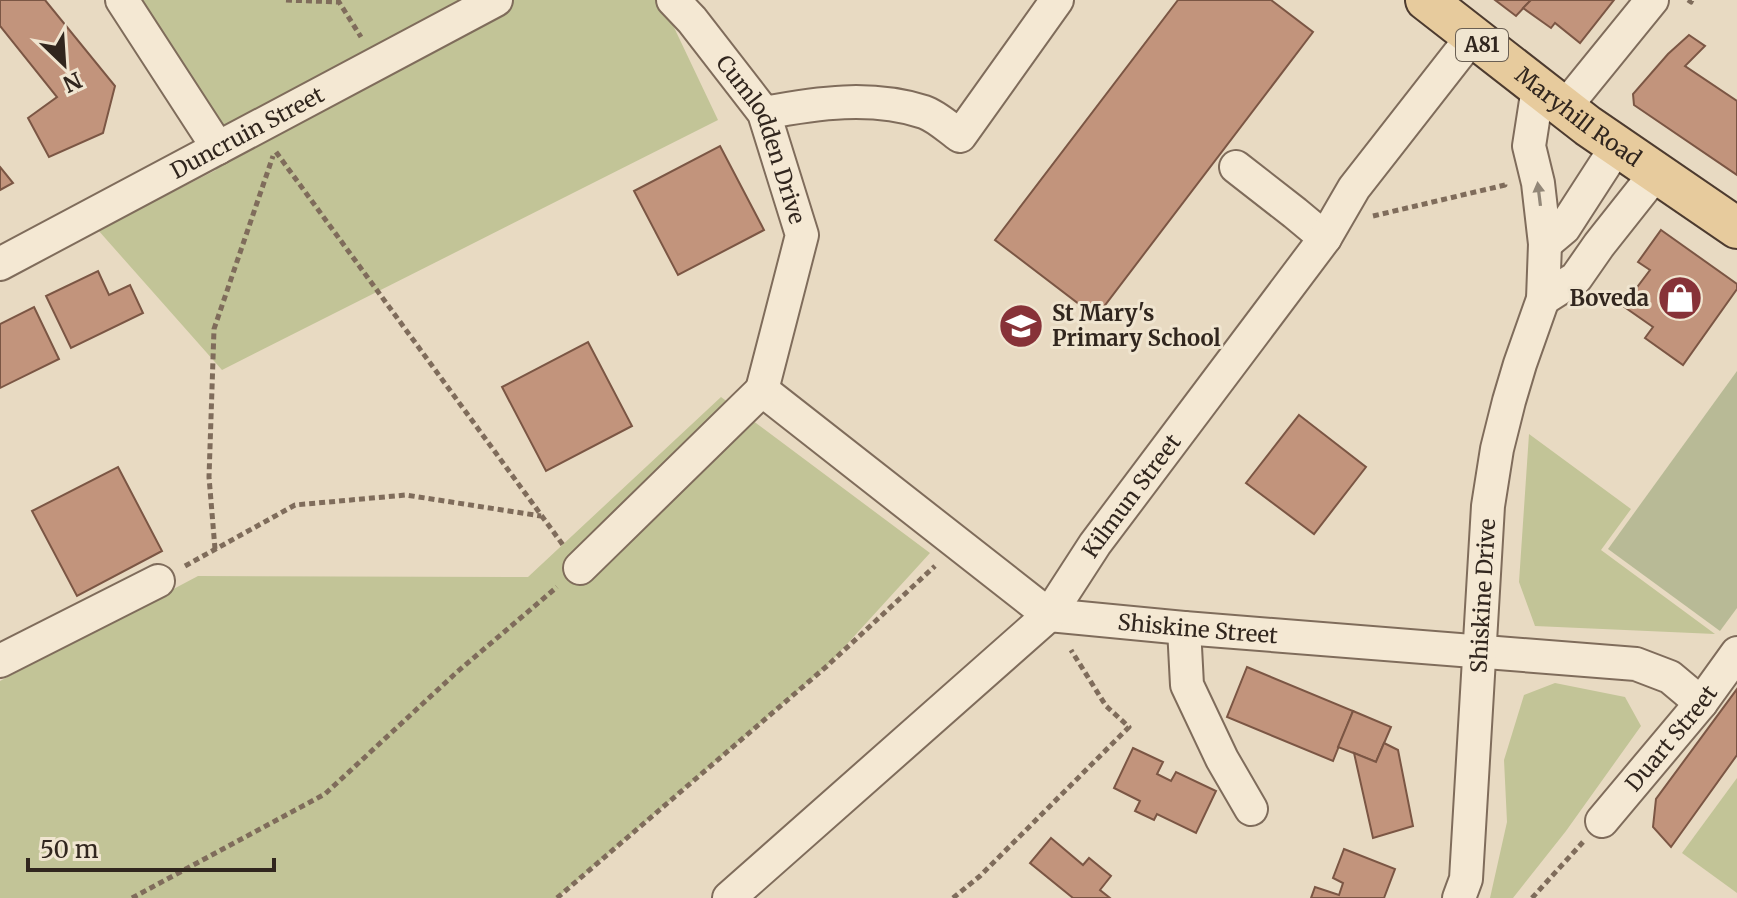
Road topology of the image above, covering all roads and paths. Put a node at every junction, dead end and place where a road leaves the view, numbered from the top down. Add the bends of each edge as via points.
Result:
1 (122, 0) edge
2 (286, 0) edge
3 (496, 0) edge
4 (673, 0) edge
5 (1057, 0) edge
6 (1426, 0) edge
7 (1652, 0) edge
8 (1472, 37) junction
9 (377, 63) junction
10 (1552, 98) junction
11 (764, 113) junction
12 (1617, 146) junction
13 (218, 148) junction
14 (1236, 167) dead end
15 (1508, 171) dead end
16 (1656, 173) junction
17 (1737, 228) edge
18 (1329, 232) junction
19 (1545, 244) junction
20 (0, 264) edge
21 (1543, 299) junction
22 (762, 390) junction
23 (542, 516) junction
24 (959, 543) junction
25 (215, 549) junction
26 (580, 568) junction
27 (158, 581) joint
28 (1049, 615) junction
29 (1184, 628) junction
30 (1478, 651) junction
31 (1737, 653) edge
32 (0, 661) edge
33 (1701, 703) junction
34 (1251, 809) dead end
35 (1602, 821) joint
36 (132, 898) edge
37 (557, 898) edge
38 (729, 898) edge
39 (953, 898) edge
40 (1459, 898) edge
41 (1532, 898) edge

1 - 13 street
2 - 9 path via 339,2
3 - 9 street, Duncruin Street
4 - 11 street, Cumlodden Drive
5 - 11 street via 960,136 926,113 860,102
6 - 8 main road, Maryhill Road / A81
7 - 10 street
8 - 10 main road, Maryhill Road / A81
8 - 18 street, Kilmun Street via 1354,188
9 - 13 street, Duncruin Street
10 - 12 main road, Maryhill Road / A81
19 -> 10 street, Shiskine Drive via 1529,146
11 - 22 street, Cumlodden Drive via 802,235
12 - 16 main road, Maryhill Road / A81
12 - 19 street via 1564,228
13 - 20 street, Duncruin Street
14 - 18 street
15 - 18 path via 1505,185
16 - 17 main road, Maryhill Road / A81
16 - 21 street via 1576,278
18 - 28 street, Kilmun Street via 1095,544
19 - 21 street, Shiskine Drive
21 - 30 street, Shiskine Drive via 1509,401 1492,477
22 - 24 street
22 - 26 street
23 - 25 path via 406,495 311,503 295,505
23 - 25 path via 275,151 214,329 209,477
23 - 26 path
24 - 28 street
24 - 37 path via 827,666
25 - 27 path
26 - 36 path via 325,794
27 - 32 street
28 - 29 street, Shiskine Street
28 - 38 street, Kilmun Street
28 - 39 path via 1106,706 1129,727
29 - 30 street, Shiskine Street
29 - 34 street via 1187,685
30 - 33 street, Shiskine Street via 1636,664 1670,677
30 - 40 street, Shiskine Drive via 1466,879
31 - 33 street, Duart Street
33 - 35 street, Duart Street
35 - 41 path

